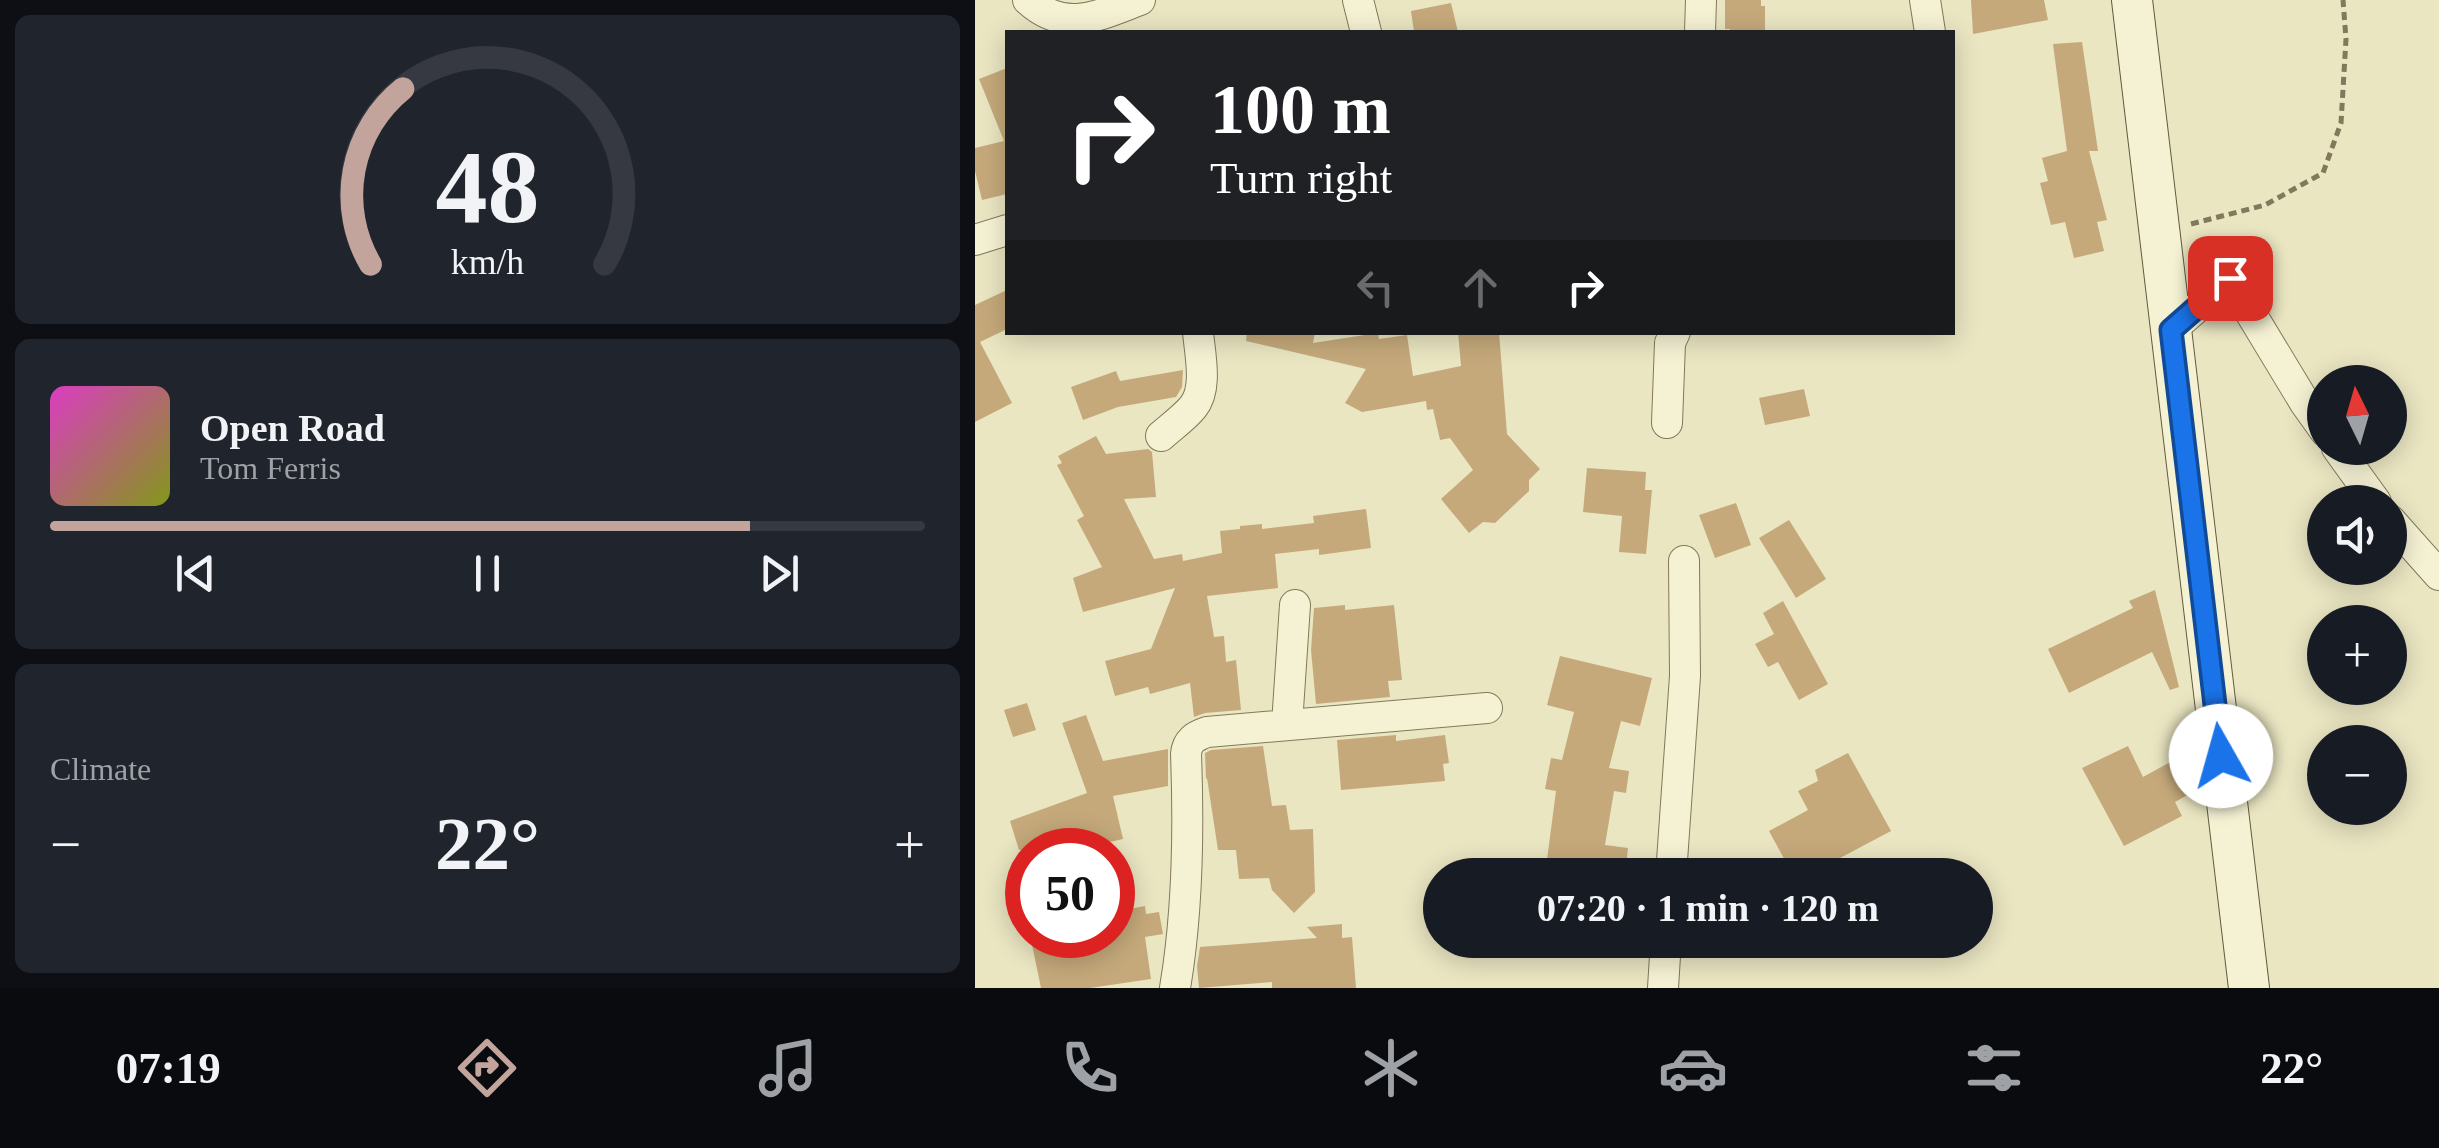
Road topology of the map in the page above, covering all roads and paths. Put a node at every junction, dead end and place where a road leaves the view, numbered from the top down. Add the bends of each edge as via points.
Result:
1 (1028, 0) edge
2 (1140, 0) edge
3 (1358, 0) edge
4 (1701, 0) edge
5 (1925, 0) edge
6 (2132, 0) edge
7 (2343, 0) edge
8 (1366, 30) edge
9 (1700, 30) edge
10 (1930, 30) edge
11 (1005, 231) edge
12 (2159, 232) junction
13 (975, 240) edge
14 (2171, 330) junction
15 (1198, 335) edge
16 (1674, 335) edge
17 (2307, 406) edge
18 (1667, 422) dead end
19 (1161, 436) dead end
20 (2407, 539) edge
21 (1683, 561) dead end
22 (2439, 575) edge
23 (1295, 605) dead end
24 (1487, 708) dead end
25 (1287, 724) junction
26 (1672, 858) edge
27 (1665, 958) edge
28 (1175, 988) edge
29 (1663, 988) edge
30 (2249, 988) edge

1 - 2 street via 1077,20
3 - 8 street
4 - 9 street
5 - 10 street
6 - 12 main road
7 - 12 path via 2341,123 2323,173 2265,205
11 - 13 street
12 - 14 main road
14 - 17 street via 2230,278
14 - 30 main road
15 - 19 street via 1199,397
16 - 18 street
20 - 22 street
21 - 26 street via 1685,676
23 - 25 street
24 - 25 street
25 - 28 street via 1207,732 1187,748 1186,884
27 - 29 street

